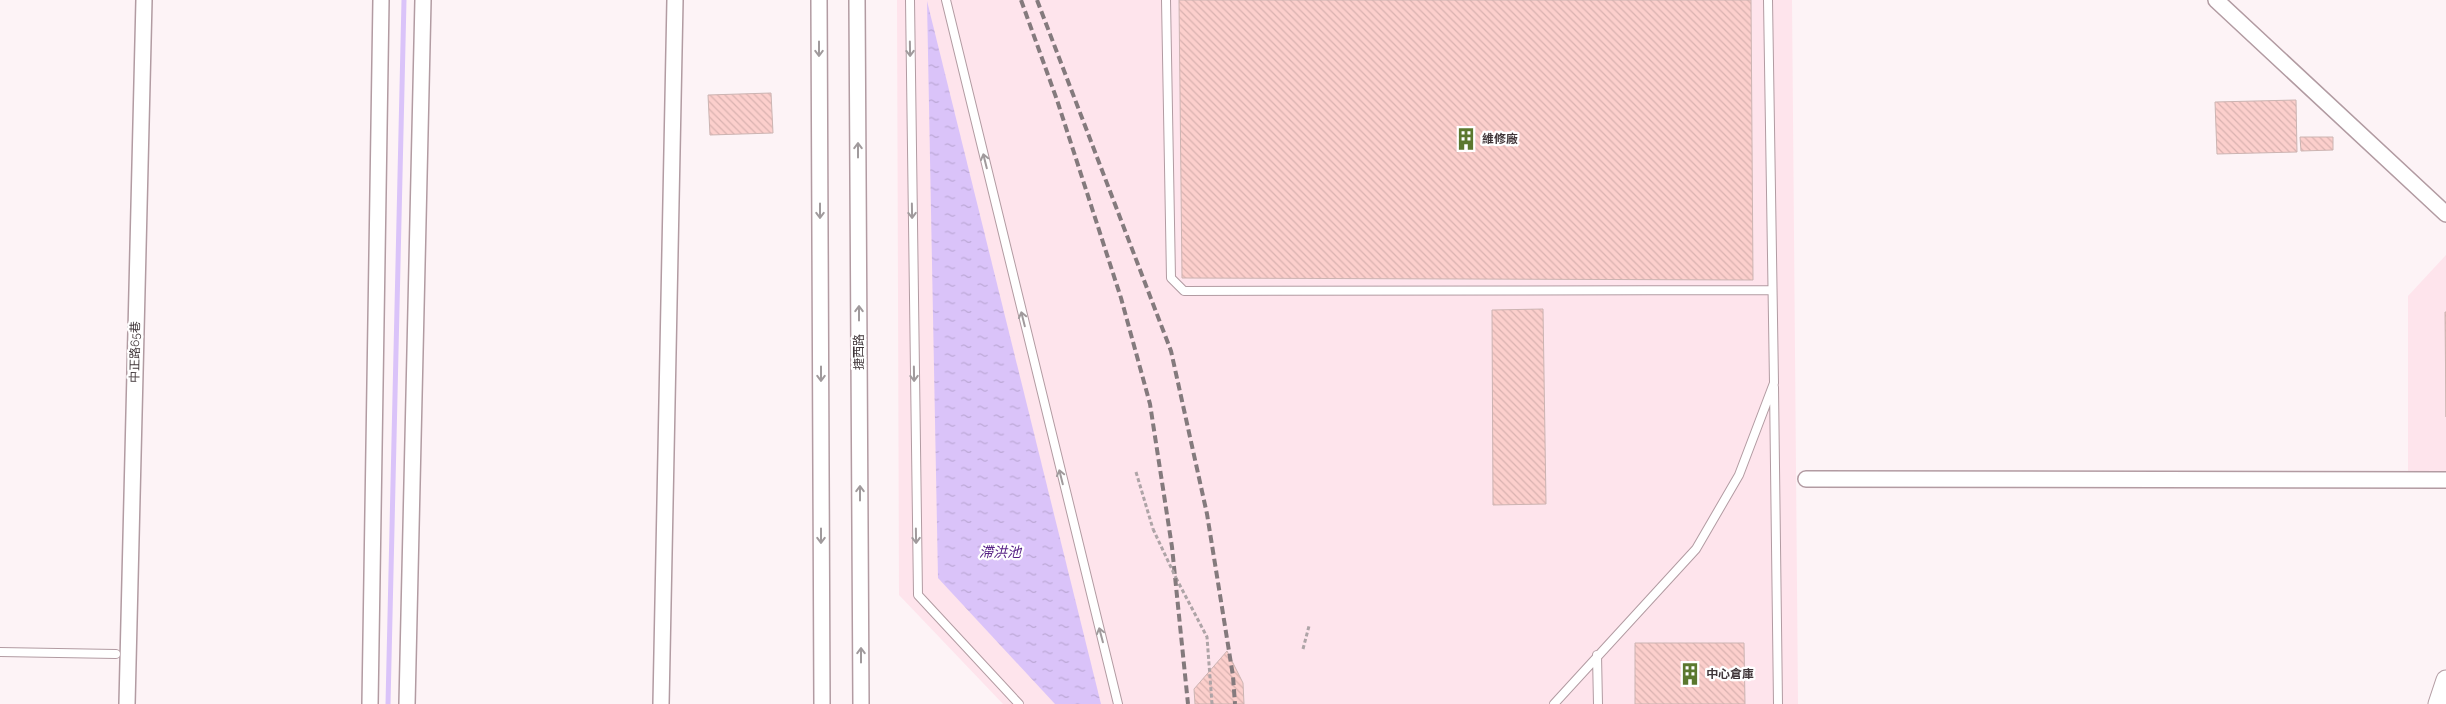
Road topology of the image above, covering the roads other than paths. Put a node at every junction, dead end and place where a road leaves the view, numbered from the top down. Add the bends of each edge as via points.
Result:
1 (144, 0) edge
2 (381, 0) edge
3 (423, 0) edge
4 (674, 0) edge
5 (818, 0) edge
6 (858, 0) edge
7 (910, 0) edge
8 (946, 0) edge
9 (1166, 0) edge
10 (1768, 0) edge
11 (2216, 0) edge
12 (2446, 214) edge
13 (1772, 290) junction
14 (1774, 383) junction
15 (1806, 479) dead end
16 (2446, 480) edge
17 (0, 652) edge
18 (116, 654) dead end
19 (1597, 655) junction
20 (2446, 680) edge
21 (127, 704) edge
22 (370, 704) edge
23 (407, 704) edge
24 (661, 704) edge
25 (822, 704) edge
26 (861, 704) edge
27 (1019, 704) edge
28 (1118, 704) edge
29 (1554, 704) edge
30 (1598, 704) edge
31 (1778, 704) edge
32 (2438, 704) edge

1 - 21 street, 中正路65巷
2 - 22 street
3 - 23 street
4 - 24 street
5 -> 25 street
26 -> 6 street, 捷西路
7 -> 27 lane via 918,595
28 -> 8 lane
9 - 13 lane via 1171,278 1184,290
10 - 13 lane
11 - 12 street
13 - 14 lane
14 - 19 lane via 1739,475 1696,549
14 - 31 lane
15 - 16 street
17 - 18 lane
19 - 29 lane
19 - 30 lane
20 - 32 street

